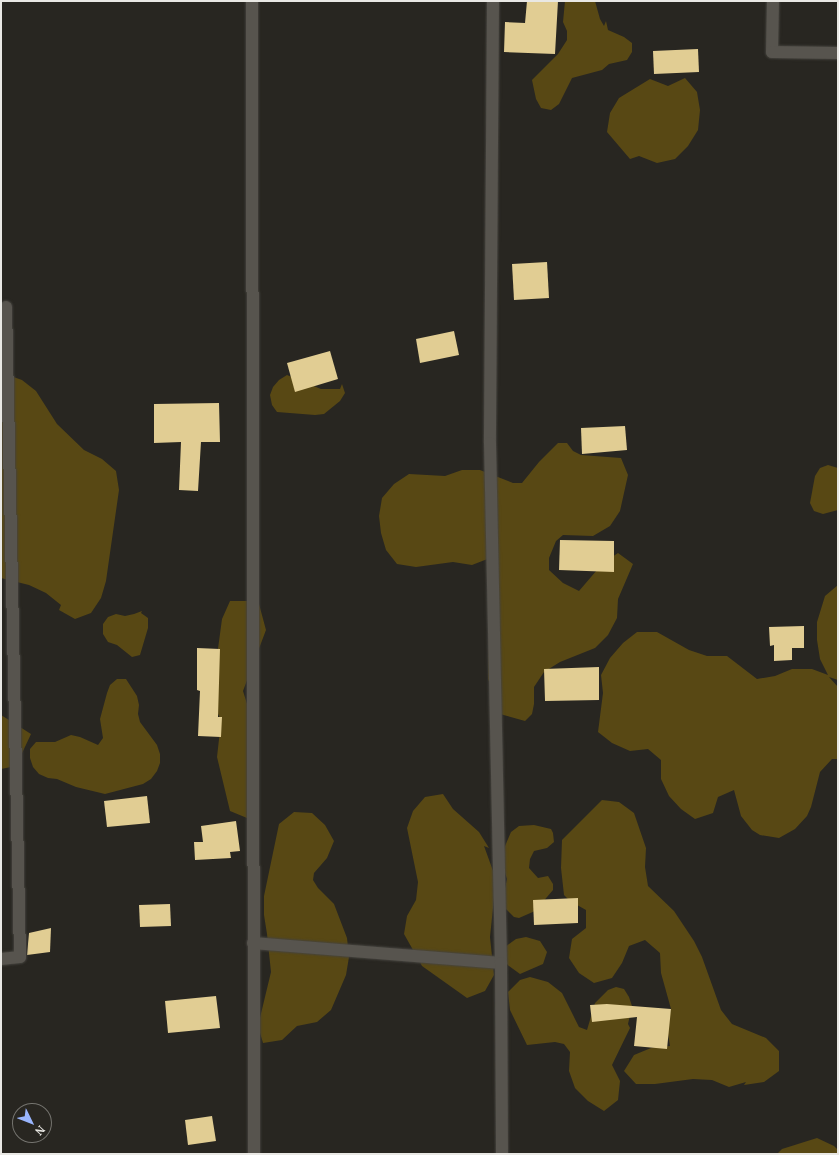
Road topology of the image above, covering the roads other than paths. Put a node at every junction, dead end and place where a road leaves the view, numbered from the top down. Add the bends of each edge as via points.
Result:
1 (252, 1) edge
2 (493, 1) edge
3 (773, 1) edge
4 (838, 53) edge
5 (6, 307) dead end
6 (254, 943) junction
7 (1, 959) edge
8 (501, 963) junction
9 (254, 1154) edge
10 (502, 1154) edge

1 - 6 street
2 - 8 street via 490,443
3 - 4 street via 772,52
5 - 7 street via 20,957
6 - 8 street
6 - 9 street
8 - 10 street

